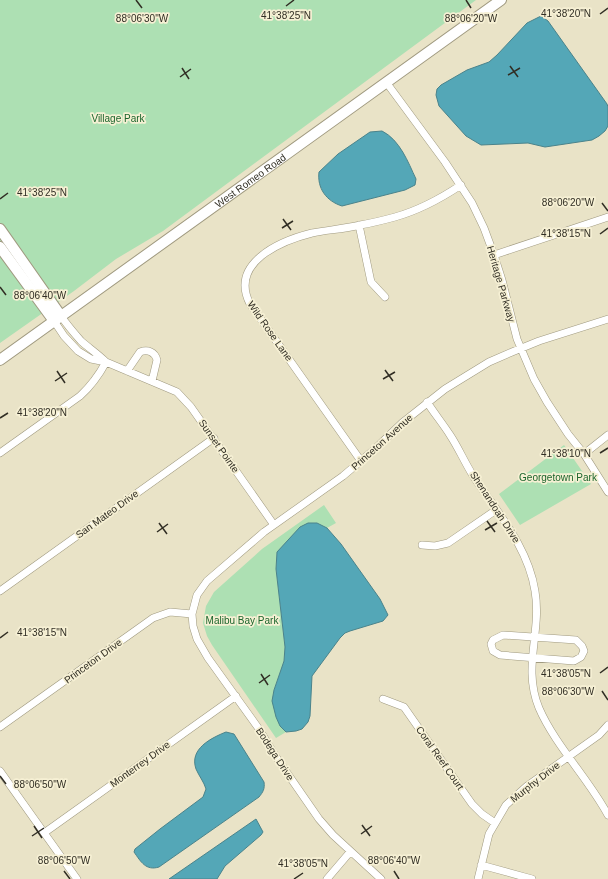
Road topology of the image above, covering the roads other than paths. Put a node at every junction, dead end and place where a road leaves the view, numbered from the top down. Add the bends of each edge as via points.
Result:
1 (501, 0) edge
2 (386, 82) junction
3 (461, 185) junction
4 (608, 217) edge
5 (359, 225) junction
6 (0, 229) edge
7 (0, 247) edge
8 (494, 255) junction
9 (385, 297) dead end
10 (57, 318) junction
11 (608, 319) edge
12 (521, 348) junction
13 (0, 360) edge
14 (106, 362) junction
15 (127, 371) junction
16 (152, 381) junction
17 (427, 402) junction
18 (608, 435) edge
19 (214, 438) junction
20 (0, 453) edge
21 (584, 454) junction
22 (361, 461) junction
23 (608, 492) edge
24 (496, 510) junction
25 (274, 525) junction
26 (422, 545) dead end
27 (0, 591) edge
28 (192, 614) junction
29 (535, 637) junction
30 (532, 658) junction
31 (236, 696) junction
32 (383, 699) dead end
33 (608, 725) edge
34 (0, 727) edge
35 (569, 756) junction
36 (0, 771) edge
37 (608, 815) edge
38 (495, 823) junction
39 (44, 833) junction
40 (350, 852) junction
41 (481, 865) junction
42 (77, 879) edge
43 (327, 879) edge
44 (381, 879) edge
45 (478, 879) edge
46 (532, 879) edge

1 - 2 main road, West Romeo Road
2 - 3 street, Heritage Parkway
2 - 10 main road, West Romeo Road
3 - 5 street, Wild Rose Lane via 424,207
3 - 8 street, Heritage Parkway via 478,215
4 - 8 street
5 - 9 street via 371,282
5 - 22 street, Wild Rose Lane via 312,233 269,250 248,270 245,287 250,304
6 - 10 main road
7 - 10 main road
8 - 12 street, Heritage Parkway
10 - 13 main road, West Romeo Road
10 - 14 street, Sunset Pointe via 64,336 78,351 92,359
11 - 12 street, Princeton Avenue
12 - 17 street, Princeton Avenue via 489,362
12 - 21 street, Heritage Parkway via 547,402
14 - 15 street, Sunset Pointe
14 - 20 street via 85,392
15 - 16 street, Sunset Pointe
15 - 16 street via 140,352 151,351 157,360
16 - 19 street, Sunset Pointe via 177,392
17 - 22 street, Princeton Avenue
17 - 24 street, Shenandoah Drive via 450,434
18 - 21 street
19 - 25 street, Sunset Pointe
19 - 27 street, San Mateo Drive
21 - 23 street, Heritage Parkway
22 - 25 street, Princeton Avenue
24 - 26 street via 448,543 436,546
24 - 29 street, Shenandoah Drive via 519,544 529,569 535,590
25 - 28 street, Princeton Avenue via 208,581 197,595
28 - 31 street, Bodega Drive via 197,639
28 - 34 street, Princeton Drive via 170,612 153,618
29 - 30 street, Shenandoah Drive
29 - 30 street via 503,635 491,644 493,650 500,655
29 - 30 street via 576,640 584,651 581,657 574,661
30 - 35 street, Shenandoah Drive via 532,679 539,707
31 - 39 street, Monterrey Drive
31 - 40 street, Bodega Drive via 319,819
32 - 38 street, Coral Reef Court via 404,707 472,804
33 - 35 street, Murphy Drive via 599,735
35 - 37 street, Shenandoah Drive
35 - 38 street, Murphy Drive via 518,793 506,805
36 - 39 street
38 - 41 street, Murphy Drive via 486,843
39 - 42 street
40 - 43 street
40 - 44 street, Bodega Drive
41 - 45 street, Murphy Drive
41 - 46 street

